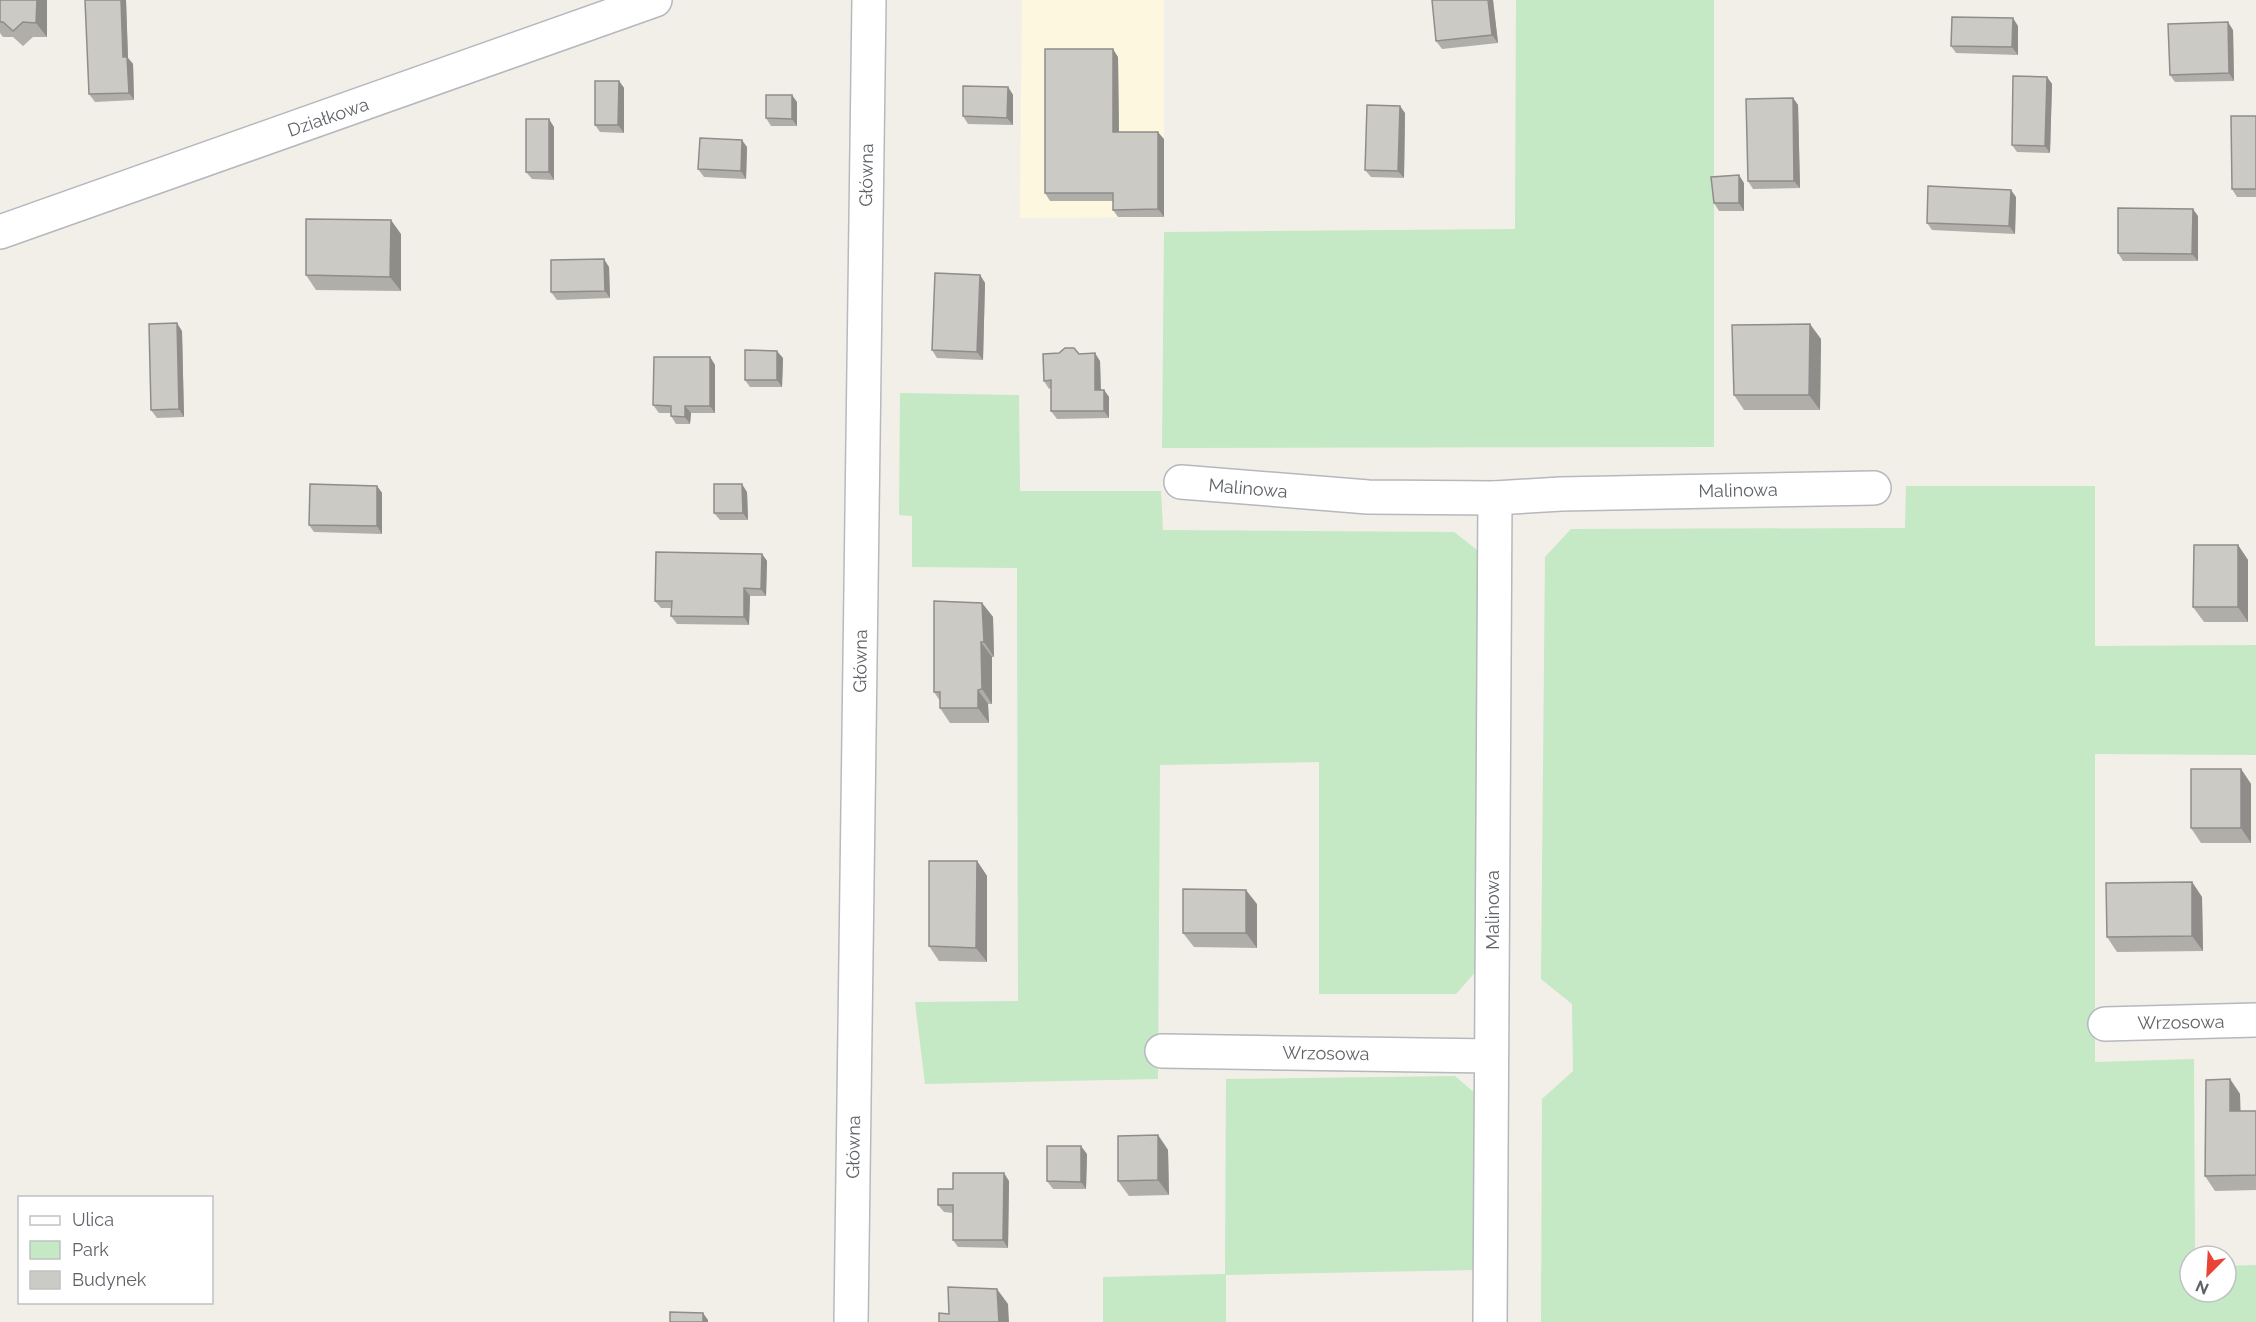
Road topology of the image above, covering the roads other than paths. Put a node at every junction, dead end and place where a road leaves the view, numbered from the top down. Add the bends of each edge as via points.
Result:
1 (655, 0) edge
2 (868, 0) edge
3 (0, 232) edge
4 (1181, 482) dead end
5 (1874, 488) dead end
6 (1495, 498) junction
7 (2256, 1020) edge
8 (2106, 1024) dead end
9 (1162, 1051) dead end
10 (1491, 1056) junction
11 (851, 1322) edge
12 (1490, 1322) edge

1 - 3 street, Działkowa
2 - 11 street, Główna
4 - 6 street, Malinowa via 1368,497
5 - 6 street, Malinowa
6 - 10 street, Malinowa
7 - 8 street, Wrzosowa
9 - 10 street, Wrzosowa
10 - 12 street, Malinowa

